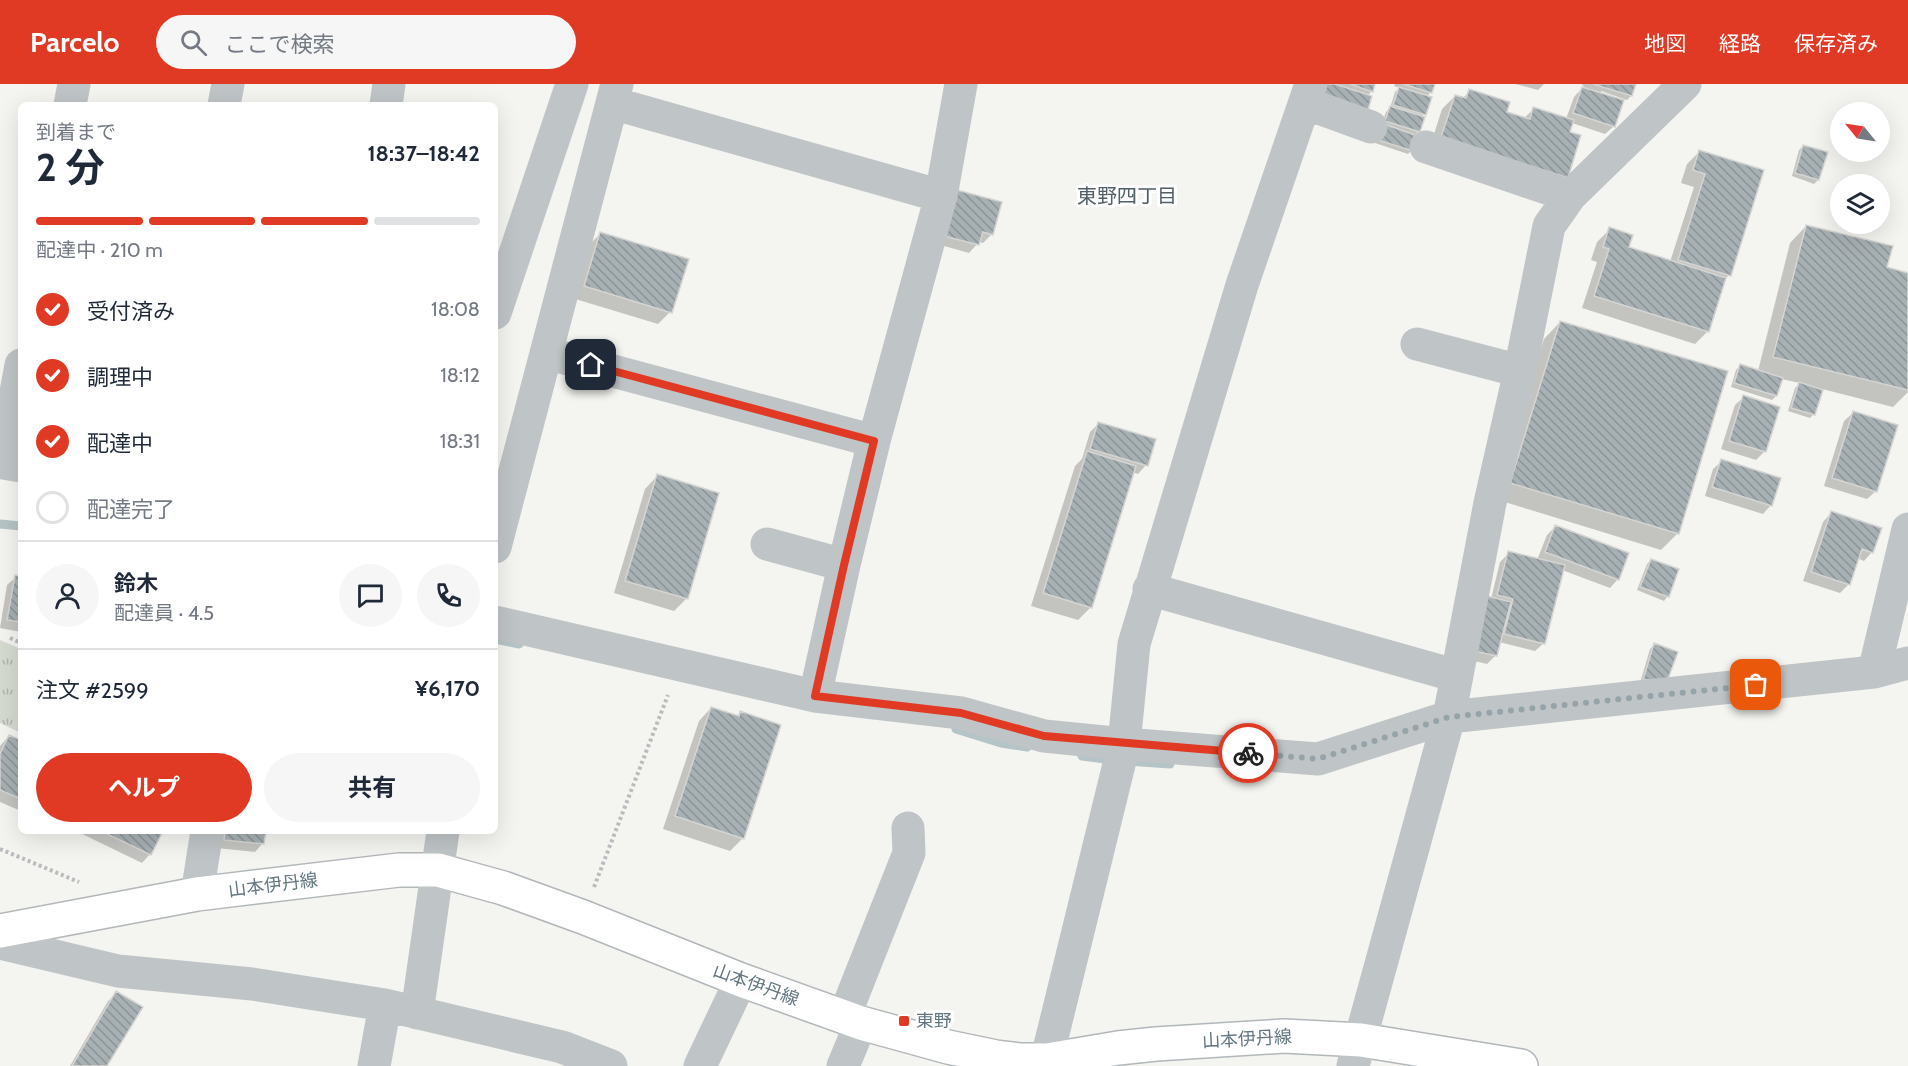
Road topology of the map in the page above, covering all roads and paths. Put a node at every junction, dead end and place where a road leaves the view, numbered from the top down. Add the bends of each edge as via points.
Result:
1 (74, 84) edge
2 (228, 84) edge
3 (389, 84) edge
4 (572, 84) edge
5 (961, 84) edge
6 (1685, 84) edge
7 (615, 93) edge
8 (1308, 93) edge
9 (71, 102) edge
10 (225, 102) edge
11 (386, 102) edge
12 (1371, 127) dead end
13 (1426, 147) dead end
14 (940, 196) junction
15 (1570, 196) junction
16 (498, 303) edge
17 (1417, 344) dead end
18 (546, 352) junction
19 (1520, 371) junction
20 (18, 381) edge
21 (874, 441) junction
22 (18, 466) edge
23 (1908, 530) edge
24 (498, 536) edge
25 (767, 544) dead end
26 (844, 565) junction
27 (1149, 590) junction
28 (498, 623) edge
29 (10, 638) dead end
30 (18, 642) edge
31 (1908, 663) edge
32 (1874, 672) junction
33 (1457, 676) junction
34 (672, 686) dead end
35 (815, 696) junction
36 (1449, 717) junction
37 (1124, 744) junction
38 (908, 828) dead end
39 (207, 834) edge
40 (443, 834) edge
41 (0, 849) edge
42 (438, 870) junction
43 (83, 884) dead end
44 (197, 894) junction
45 (583, 917) junction
46 (0, 931) edge
47 (0, 943) edge
48 (741, 980) junction
49 (386, 1005) junction
50 (417, 1013) junction
51 (853, 1020) junction
52 (1357, 1053) edge
53 (1046, 1063) edge
54 (374, 1066) edge
55 (611, 1066) edge
56 (700, 1066) edge
57 (843, 1066) edge
58 (1521, 1066) edge

1 - 9 street
2 - 10 street
3 - 11 street
4 - 16 street
5 - 14 street
6 - 15 street
7 - 14 street
7 - 18 street
8 - 12 street
8 - 27 street via 1242,285
13 - 15 street
14 - 21 street
15 - 19 street via 1549,226
17 - 19 street
18 - 21 street via 662,375
18 - 24 street
19 - 33 street
20 - 22 street via 3,463
21 - 26 street
23 - 32 street
25 - 26 street
26 - 35 street
27 - 33 street
27 - 37 street via 1134,644
28 - 35 street
29 - 30 path
31 - 32 street
32 - 36 street
33 - 36 street
34 - 45 path
35 - 37 street via 961,713 1044,736
36 - 37 street via 1318,759
36 - 52 street
37 - 53 street
38 - 51 street via 909,853
39 - 44 street
40 - 42 street
41 - 43 path
42 - 44 main road, 山本伊丹線 via 399,870
42 - 45 main road, 山本伊丹線
42 - 50 street
44 - 46 main road, 山本伊丹線
45 - 48 main road, 山本伊丹線
47 - 49 street via 118,970 252,984
48 - 51 main road, 山本伊丹線
48 - 56 street
49 - 50 street
49 - 54 street
50 - 55 street via 562,1047
51 - 53 main road, 山本伊丹線 via 958,1049
51 - 57 street
52 - 53 main road, 山本伊丹線 via 1284,1036 1118,1048
52 - 58 main road, 山本伊丹線

